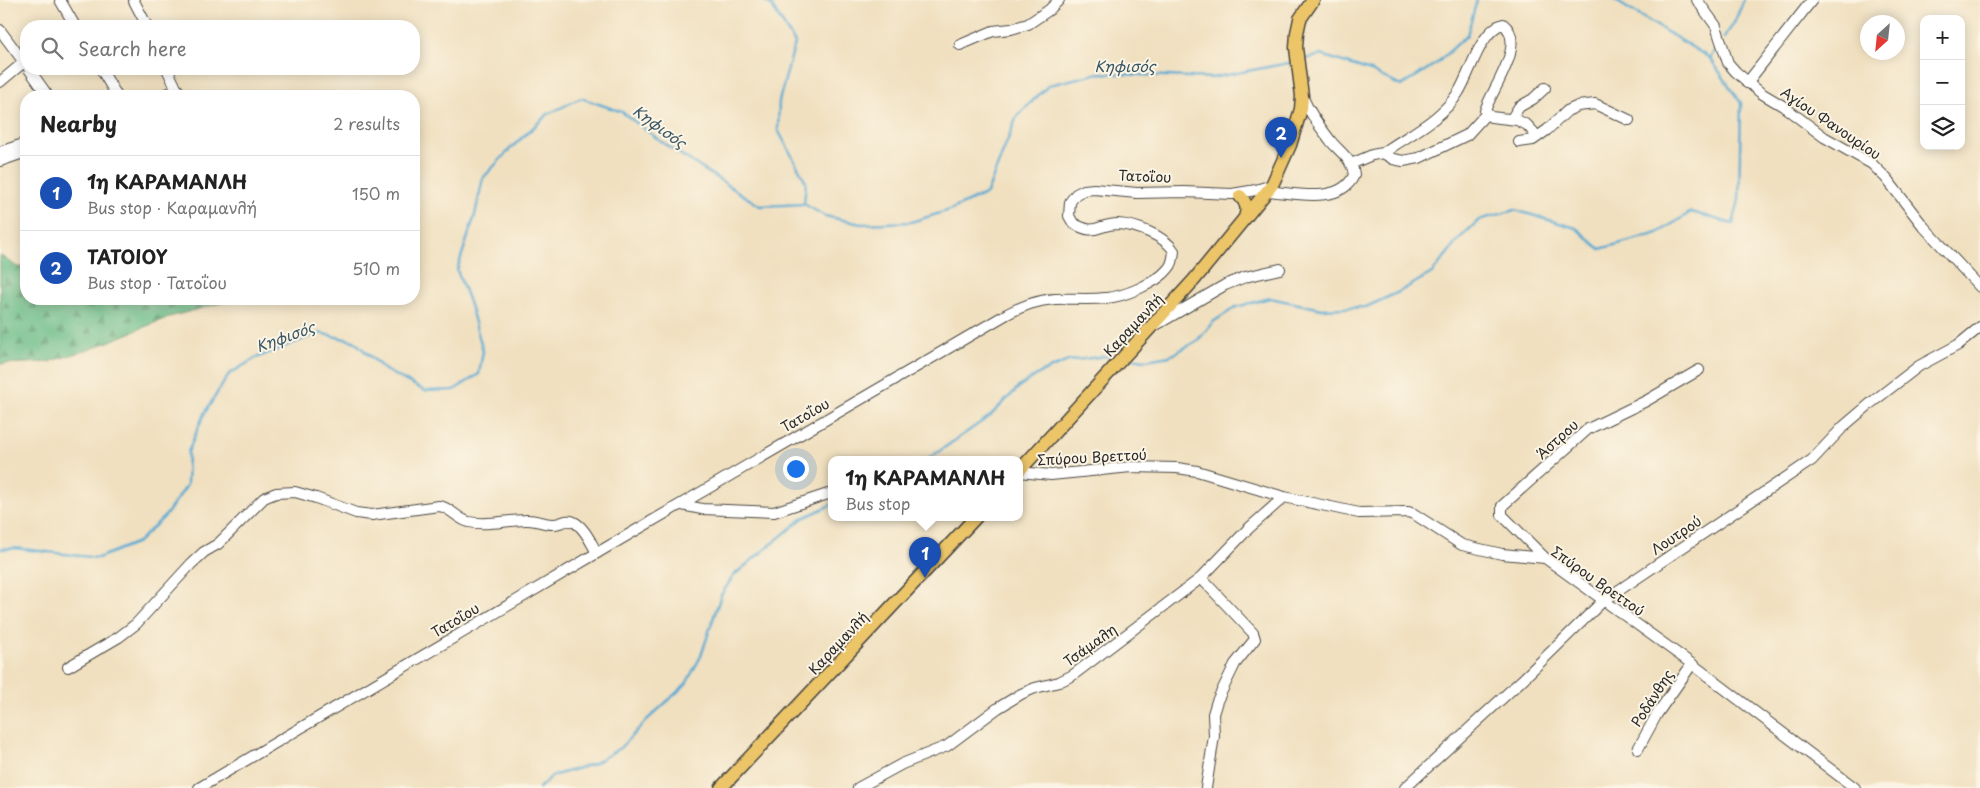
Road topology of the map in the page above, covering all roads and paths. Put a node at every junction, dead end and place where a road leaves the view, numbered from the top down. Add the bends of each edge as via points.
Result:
1 (60, 0) edge
2 (1059, 0) edge
3 (1313, 0) edge
4 (1697, 0) edge
5 (1812, 0) edge
6 (134, 1) edge
7 (72, 20) edge
8 (144, 20) edge
9 (0, 30) edge
10 (960, 45) dead end
11 (20, 57) edge
12 (20, 69) edge
13 (33, 75) edge
14 (105, 75) edge
15 (170, 75) edge
16 (0, 82) edge
17 (1747, 83) junction
18 (1545, 88) dead end
19 (44, 90) edge
20 (114, 90) edge
21 (178, 90) edge
22 (1302, 96) junction
23 (1486, 114) junction
24 (1512, 118) junction
25 (1630, 120) dead end
26 (1537, 136) junction
27 (1519, 142) dead end
28 (0, 152) edge
29 (20, 152) edge
30 (1383, 153) junction
31 (20, 154) edge
32 (0, 162) edge
33 (1351, 164) junction
34 (1268, 190) junction
35 (1225, 193) junction
36 (1240, 196) junction
37 (1244, 220) junction
38 (1280, 269) dead end
39 (1980, 287) edge
40 (1980, 327) edge
41 (1151, 328) junction
42 (1699, 370) dead end
43 (1023, 468) edge
44 (1023, 472) edge
45 (828, 495) edge
46 (1284, 497) junction
47 (682, 505) junction
48 (972, 521) edge
49 (597, 553) junction
50 (1545, 558) junction
51 (1201, 578) junction
52 (1603, 601) junction
53 (1692, 664) junction
54 (68, 667) dead end
55 (1638, 749) dead end
56 (199, 788) edge
57 (721, 788) edge
58 (858, 788) edge
59 (1206, 788) edge
60 (1405, 788) edge
61 (1855, 788) edge

1 - 7 street
2 - 10 street via 1028,24 993,31
3 - 22 main road via 1300,19 1297,32
4 - 17 street, Αγίου Φανουρίου via 1716,26 1728,63
5 - 17 street
6 - 8 street
9 - 11 street
12 - 16 street
13 - 19 street
14 - 20 street
15 - 21 street
17 - 39 street, Αγίου Φανουρίου via 1839,147 1872,164
18 - 24 street via 1533,100 1519,107
22 - 33 street via 1331,141
22 - 34 main road via 1290,145
23 - 24 street via 1495,118
23 - 30 street via 1467,135 1419,158 1403,161
23 - 30 street via 1511,48 1508,30 1503,24 1485,40 1448,107
24 - 26 street via 1527,125
25 - 26 street via 1595,104 1587,104 1567,111
26 - 27 street via 1533,140
28 - 29 street
30 - 33 street
31 - 32 street
33 - 34 street via 1354,174 1351,181 1337,192 1327,195
34 - 35 street, Τατοΐου
34 - 36 street, Τατοΐου
34 - 37 main road, Καραμανλή
35 - 36 street, Τατοΐου
35 - 47 street, Τατοΐου via 1138,193 1094,189 1076,194 1068,210 1073,223 1089,230 1120,224 1160,237 1174,251 1168,270 1148,284 1117,296 1055,299 1027,304
36 - 37 main road via 1247,207
37 - 41 main road, Καραμανλή
38 - 41 street via 1245,277 1225,286
40 - 52 street, Λουτρού via 1919,366 1872,402 1812,460
41 - 43 main road, Καραμανλή
42 - 50 street, Άστρου via 1588,429 1502,506 1502,514
44 - 46 street, Σπύρου Βρεττού via 1051,475 1131,467 1178,468
45 - 47 street via 774,512
46 - 50 street, Σπύρου Βρεττού via 1359,513 1408,512 1462,545 1502,554
46 - 51 street, Τσάμαλη
47 - 49 street, Τατοΐου
48 - 57 main road, Καραμανλή
49 - 54 street via 585,533 571,521 552,524 524,520 486,524 467,522 444,506 356,514 295,492 276,493 264,498 218,544 191,564 136,624
49 - 56 street, Τατοΐου
50 - 52 street, Σπύρου Βρεττού
51 - 58 street, Τσάμαλη via 1066,679 1021,694 947,746 902,764
51 - 59 street via 1255,639 1235,664 1216,701
52 - 53 street, Σπύρου Βρεττού
52 - 60 street, Λουτρού
53 - 55 street, Ροδάνθης via 1657,714
53 - 61 street, Σπύρου Βρεττού

